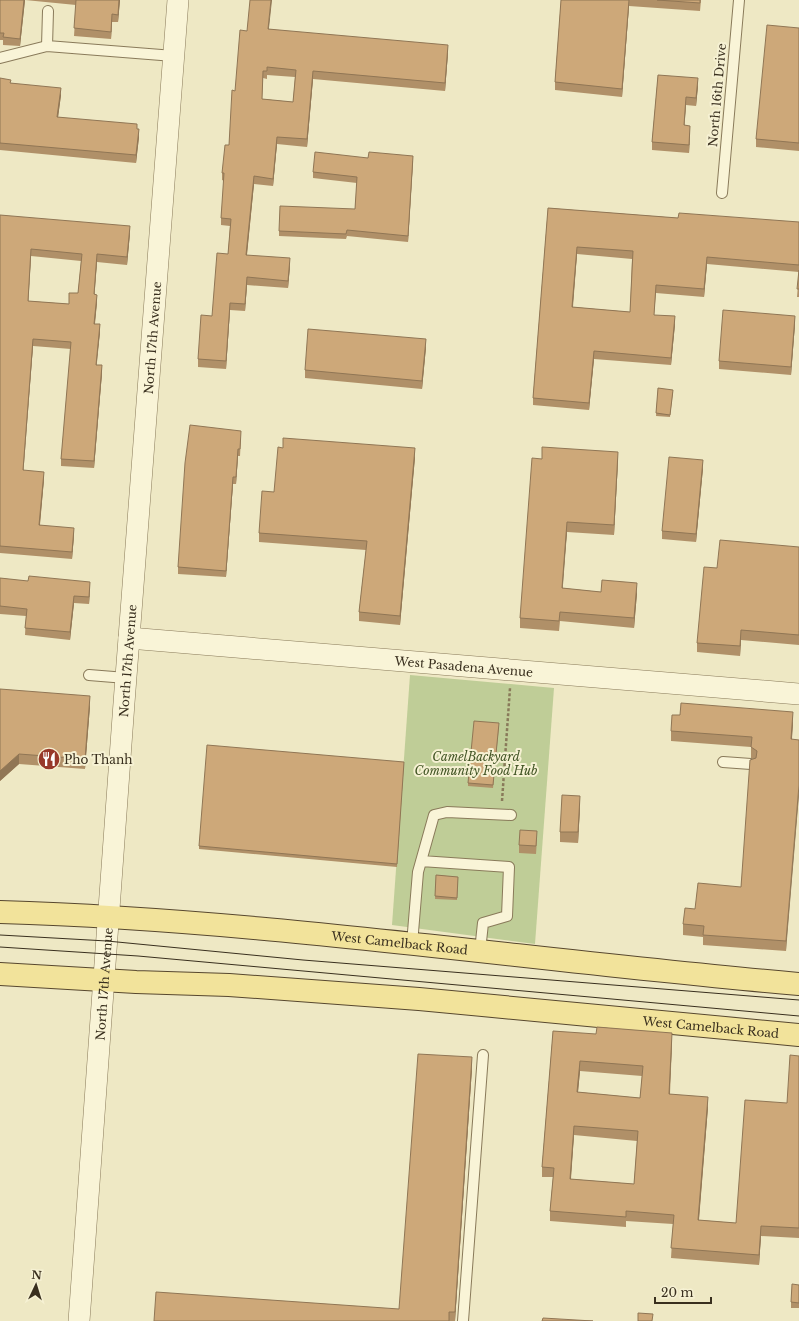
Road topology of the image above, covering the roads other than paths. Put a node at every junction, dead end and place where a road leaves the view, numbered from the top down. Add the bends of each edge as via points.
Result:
1 (178, 0) edge
2 (739, 0) edge
3 (48, 11) dead end
4 (47, 46) junction
5 (174, 56) junction
6 (0, 58) edge
7 (722, 193) dead end
8 (129, 638) junction
9 (89, 675) dead end
10 (126, 678) junction
11 (799, 694) edge
12 (723, 762) dead end
13 (751, 764) edge
14 (506, 815) road end
15 (421, 861) junction
16 (0, 912) edge
17 (109, 917) junction
18 (412, 944) junction
19 (480, 951) junction
20 (0, 974) edge
21 (104, 980) junction
22 (799, 984) edge
23 (799, 1035) edge
24 (483, 1055) dead end
25 (80, 1321) edge
26 (463, 1321) edge

1 - 5 street, North 17th Avenue
2 - 7 lane, North 16th Drive
3 - 4 lane
4 - 5 lane
4 - 6 lane
5 - 8 street, North 17th Avenue
8 - 10 street, North 17th Avenue
8 - 11 street, West Pasadena Avenue
9 - 10 lane
10 - 17 street, North 17th Avenue
12 - 13 lane
14 - 15 lane via 447,812 434,815
15 - 18 lane
15 - 19 lane via 510,867 507,916 483,923
16 - 17 main road, West Camelback Road
17 - 18 main road, West Camelback Road via 325,934
17 - 21 street, North 17th Avenue
18 - 19 main road, West Camelback Road
19 - 22 main road, West Camelback Road via 659,972
20 - 21 main road, West Camelback Road
21 - 23 main road, West Camelback Road via 230,985 420,999
21 - 25 street, North 17th Avenue
24 - 26 lane

